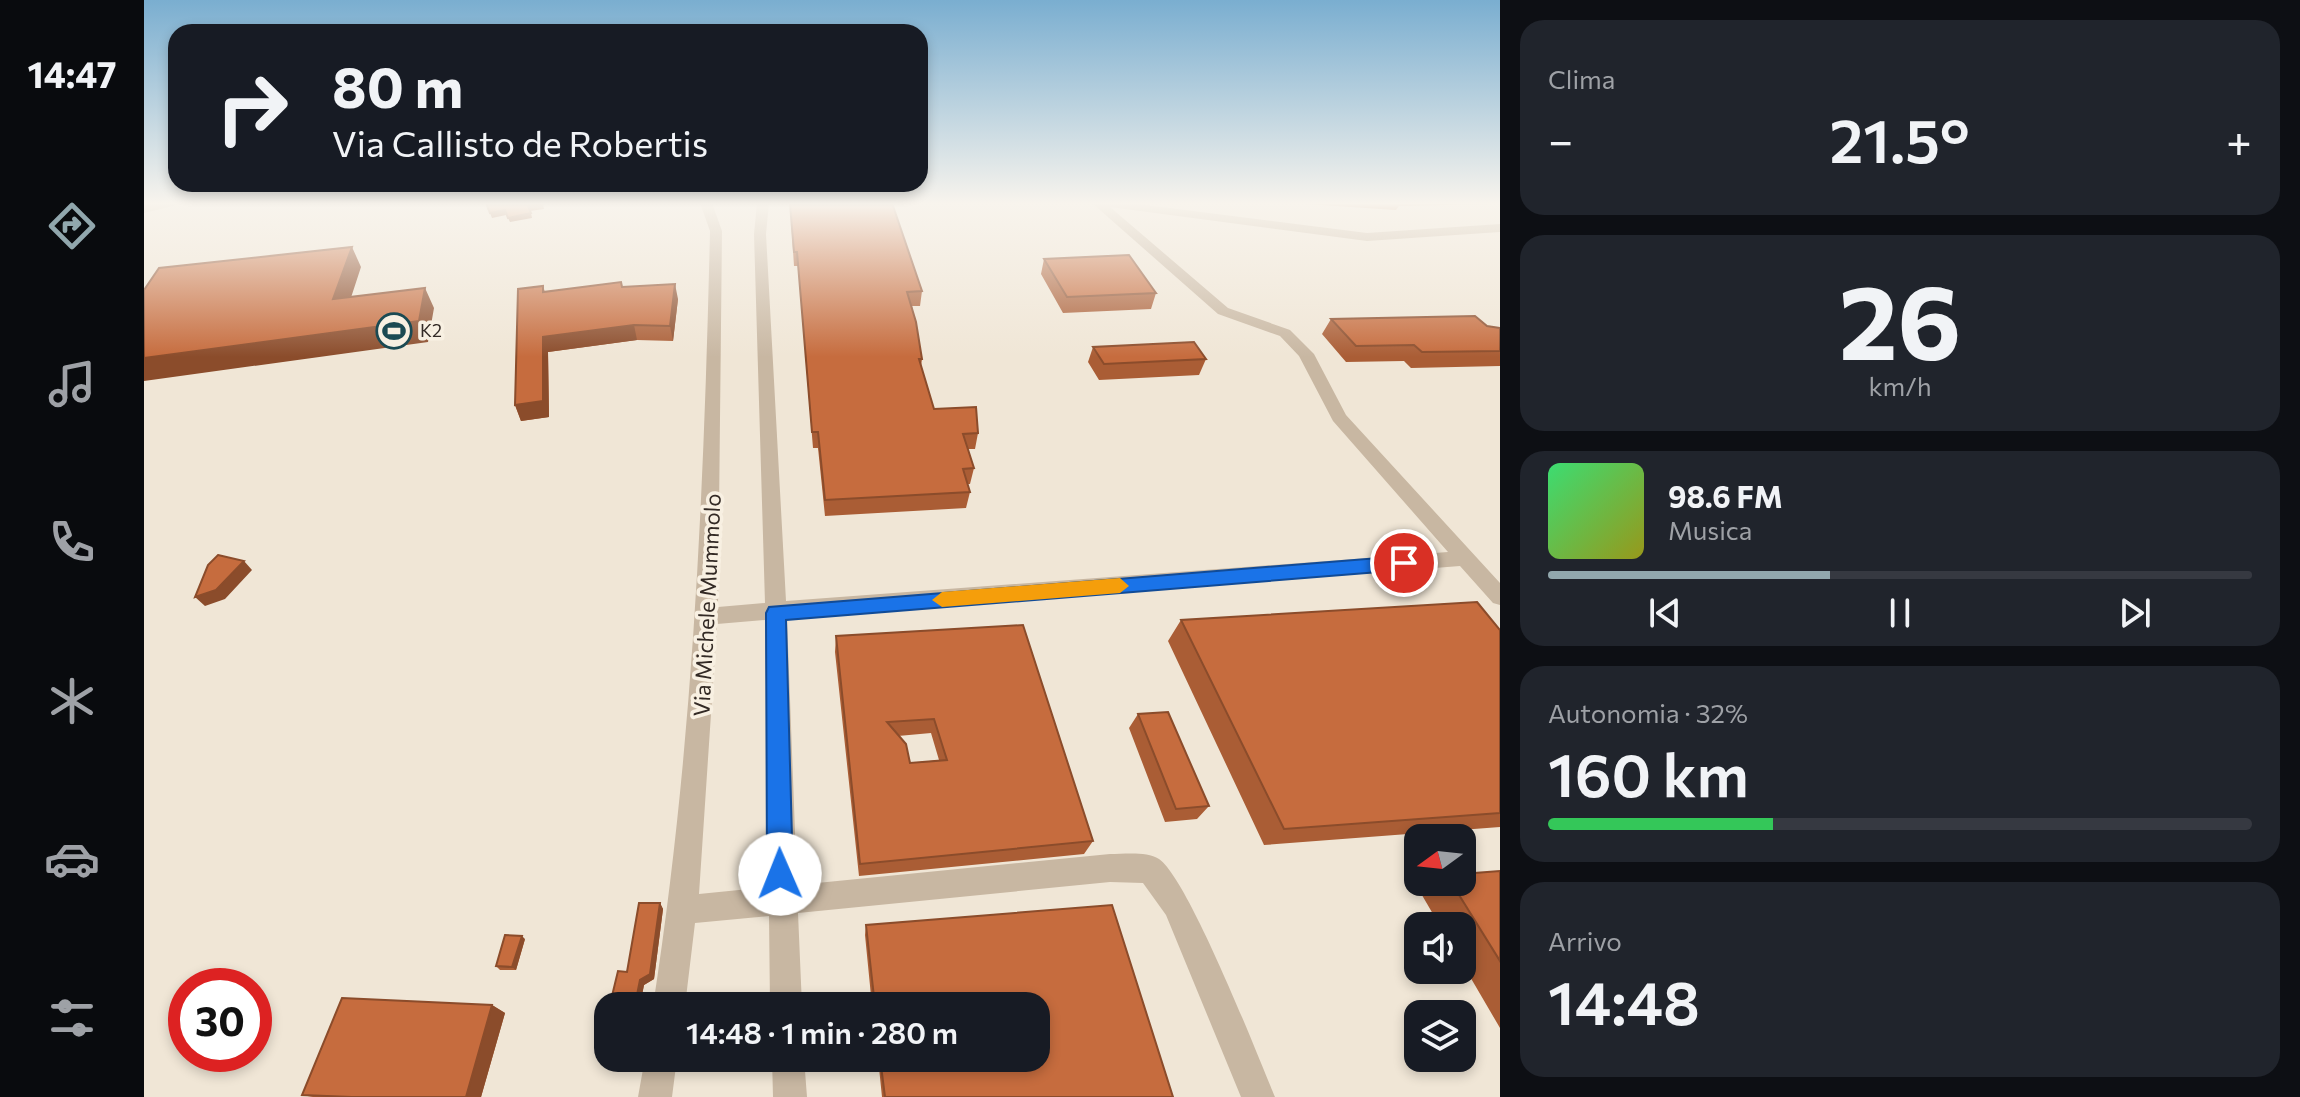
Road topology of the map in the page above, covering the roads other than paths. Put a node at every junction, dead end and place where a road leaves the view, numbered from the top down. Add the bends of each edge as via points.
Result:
1 (716, 254) edge
2 (761, 254) edge
3 (1158, 254) edge
4 (1466, 558) junction
5 (1500, 597) edge
6 (776, 613) junction
7 (708, 616) junction
8 (781, 903) junction
9 (684, 910) junction
10 (671, 992) edge
11 (785, 992) edge
12 (659, 1072) edge
13 (789, 1072) edge
14 (655, 1097) edge
15 (790, 1097) edge
16 (1258, 1097) edge

1 - 7 street, Via Michele Mummolo
2 - 6 street
3 - 4 street via 1223,311 1285,333 1306,354 1339,417
4 - 5 street
4 - 6 street
6 - 7 street
6 - 8 street
7 - 9 street, Via Michele Mummolo
8 - 9 street
8 - 11 street
8 - 16 street via 1110,868 1150,869 1176,905
9 - 10 street, Via Michele Mummolo
12 - 14 street
13 - 15 street

